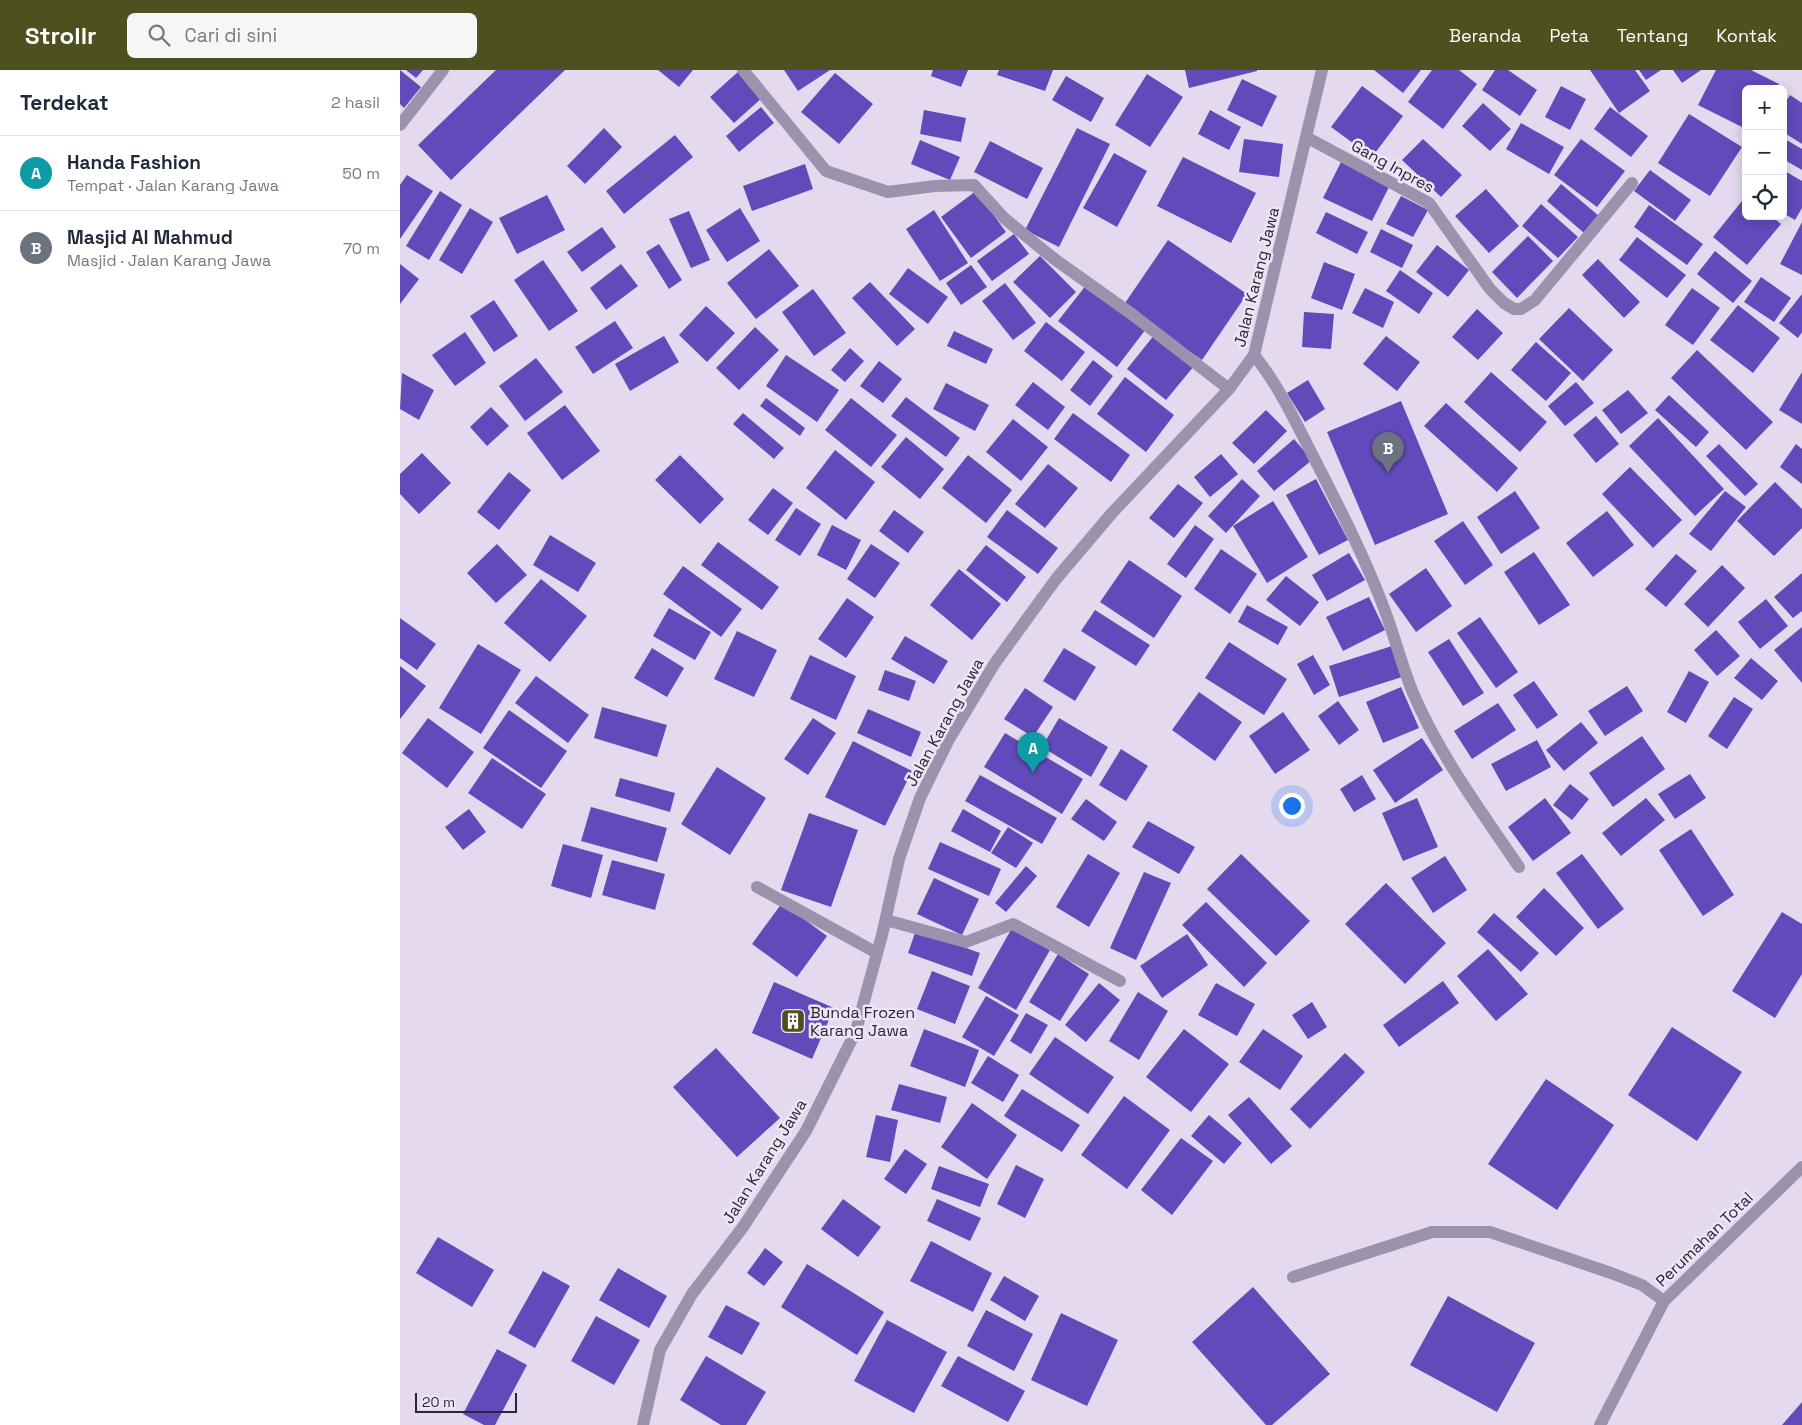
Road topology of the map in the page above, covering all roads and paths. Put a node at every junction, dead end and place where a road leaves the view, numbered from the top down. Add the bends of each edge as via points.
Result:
1 (443, 70) edge
2 (743, 70) edge
3 (1322, 70) edge
4 (400, 125) edge
5 (1306, 137) junction
6 (1632, 183) dead end
7 (1254, 355) junction
8 (1229, 389) junction
9 (1519, 867) dead end
10 (757, 888) dead end
11 (886, 920) junction
12 (878, 953) junction
13 (1120, 981) dead end
14 (1802, 1167) edge
15 (1293, 1277) dead end
16 (1664, 1301) junction
17 (643, 1425) edge
18 (1600, 1425) edge

1 - 4 street
2 - 8 street via 826,171 888,192 974,185 1004,218 1053,258 1134,315
3 - 5 street, Jalan Karang Jawa
5 - 6 street, Gang Inpres via 1429,203 1490,289 1514,309 1521,309 1535,300
5 - 7 street, Jalan Karang Jawa
7 - 8 street, Jalan Karang Jawa
7 - 9 street via 1282,396 1354,535 1386,612 1410,686 1432,732 1452,768
8 - 11 street, Jalan Karang Jawa via 1112,513 1056,579 995,663 948,741 920,798 899,859
10 - 12 street
11 - 12 street, Jalan Karang Jawa
11 - 13 street via 966,942 1013,924
12 - 17 street, Jalan Karang Jawa via 856,1031 806,1131 743,1227 692,1294 660,1350
14 - 16 street, Perumahan Total
15 - 16 street via 1432,1232 1490,1232 1611,1273 1642,1286
16 - 18 street, Perumahan Total

